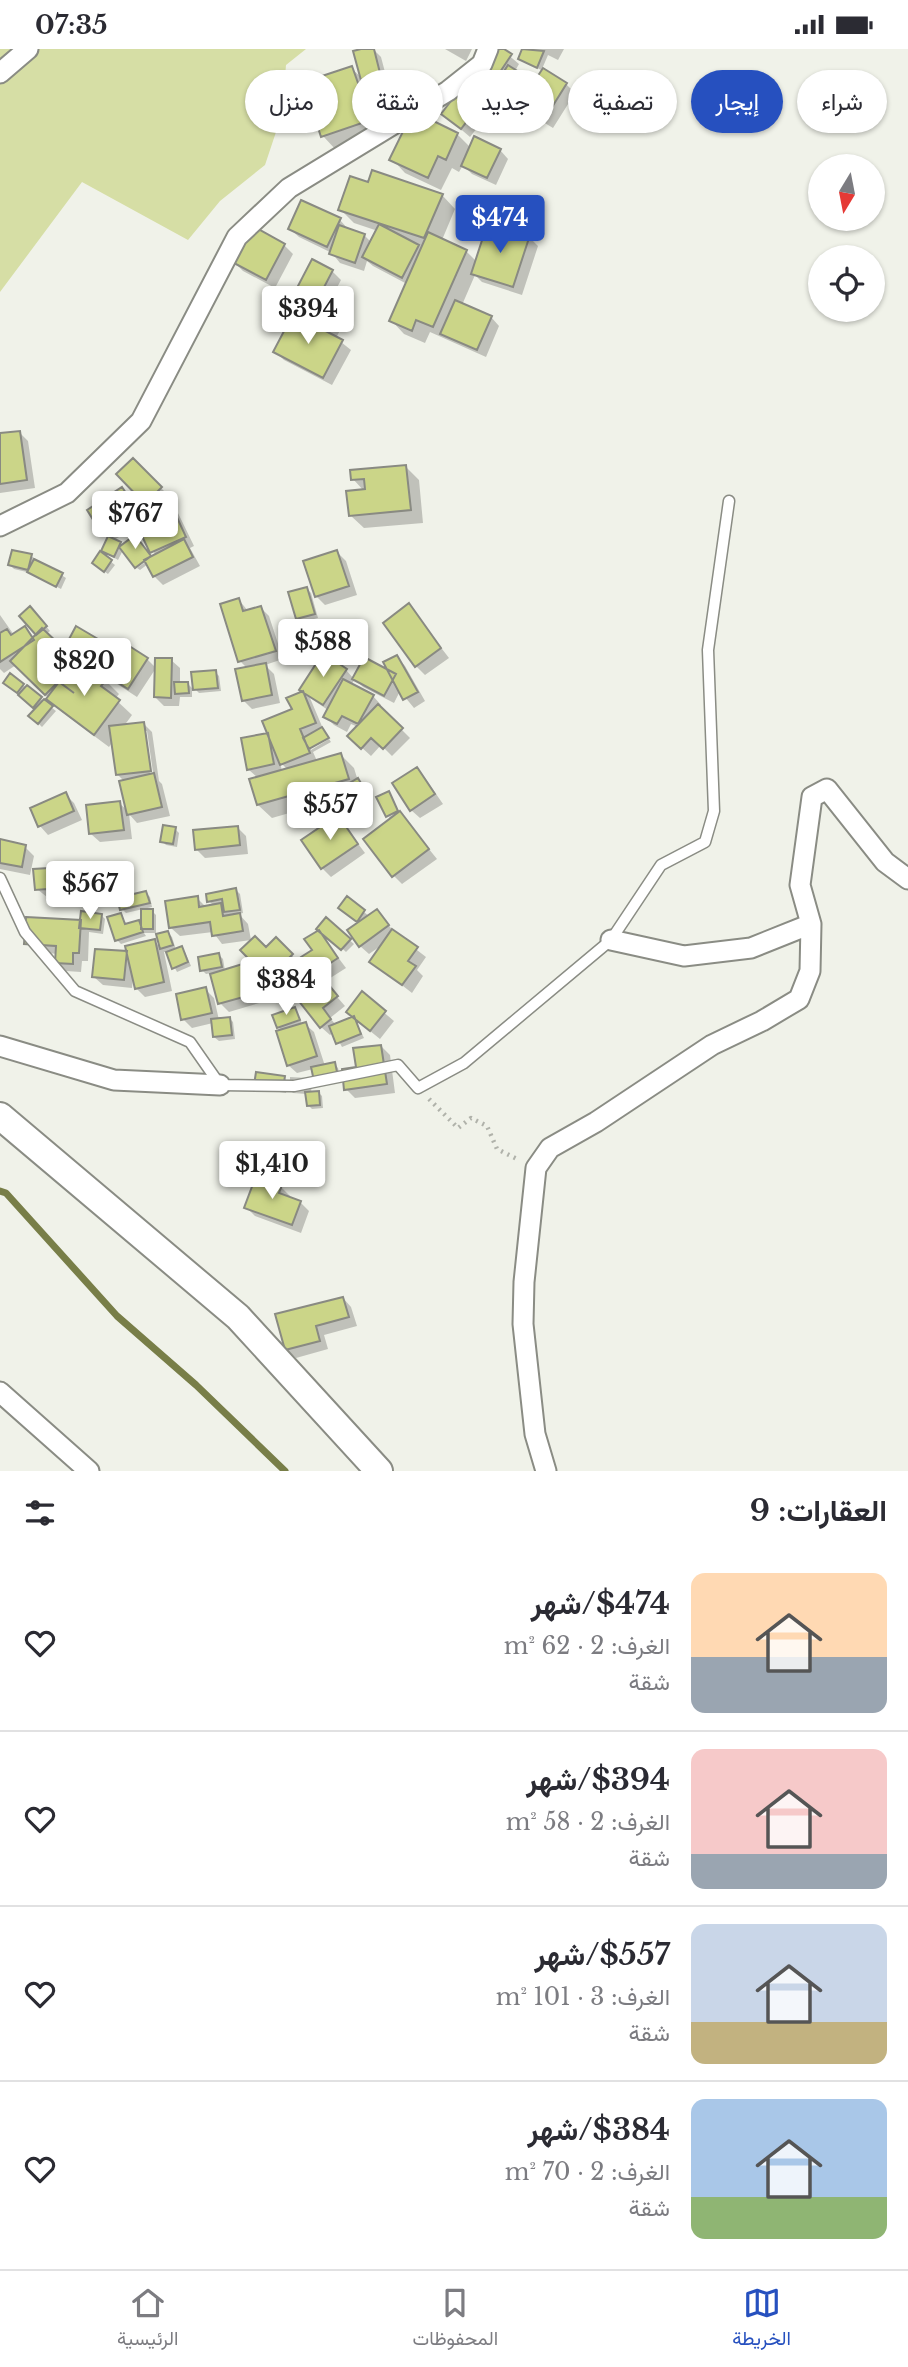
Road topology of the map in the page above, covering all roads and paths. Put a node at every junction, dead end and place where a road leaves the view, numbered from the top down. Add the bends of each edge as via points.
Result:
1 (28, 49) edge
2 (488, 49) edge
3 (0, 73) edge
4 (729, 501) dead end
5 (0, 526) edge
6 (0, 878) edge
7 (908, 879) edge
8 (811, 924) junction
9 (611, 940) junction
10 (0, 1046) edge
11 (220, 1085) junction
12 (418, 1088) junction
13 (0, 1116) edge
14 (536, 1168) junction
15 (0, 1392) edge
16 (89, 1471) edge
17 (379, 1471) edge
18 (546, 1471) edge

1 - 3 street
2 - 5 street via 482,64 448,91 289,188 237,237 141,421 67,493
4 - 9 lane via 708,650 714,811 705,842 661,865
6 - 11 lane via 25,932 75,991 190,1042
7 - 8 street via 885,862 827,789 812,797 800,885
8 - 9 street via 751,947 684,956
8 - 14 street via 810,971 799,999 712,1045 550,1148
9 - 12 lane via 464,1063
10 - 11 street via 114,1080
11 - 12 lane via 294,1086 398,1065
12 - 14 path via 458,1128 471,1118 487,1126 496,1149
13 - 17 street via 238,1317
14 - 18 street via 523,1324 535,1434
15 - 16 street

